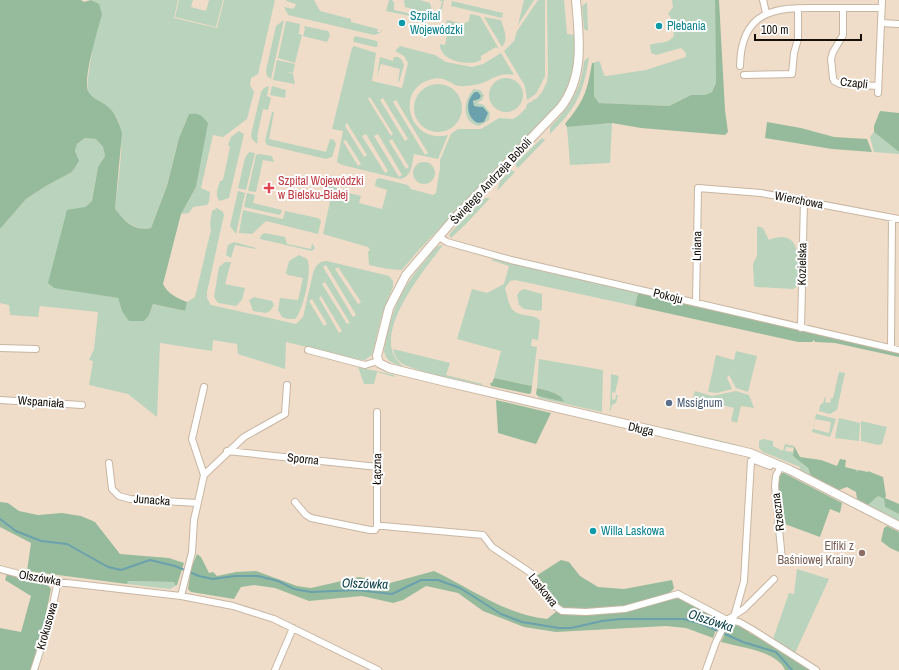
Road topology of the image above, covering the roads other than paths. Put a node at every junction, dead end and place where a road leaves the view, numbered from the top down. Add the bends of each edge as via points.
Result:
1 (576, 0) edge
2 (763, 0) edge
3 (882, 0) edge
4 (798, 8) junction
5 (843, 8) junction
6 (882, 8) junction
7 (766, 13) junction
8 (881, 23) junction
9 (899, 24) edge
10 (740, 66) dead end
11 (744, 75) dead end
12 (878, 86) junction
13 (878, 93) dead end
14 (698, 188) joint
15 (804, 200) junction
16 (892, 218) junction
17 (899, 219) edge
18 (439, 237) junction
19 (696, 303) junction
20 (801, 328) junction
21 (0, 348) edge
22 (891, 348) junction
23 (36, 349) dead end
24 (308, 350) dead end
25 (899, 350) edge
26 (378, 359) junction
27 (288, 385) dead end
28 (204, 387) dead end
29 (0, 400) edge
30 (82, 405) dead end
31 (378, 412) dead end
32 (227, 451) junction
33 (109, 463) dead end
34 (770, 466) dead end
35 (781, 466) junction
36 (378, 467) junction
37 (204, 474) junction
38 (294, 502) dead end
39 (197, 503) junction
40 (377, 526) junction
41 (899, 526) edge
42 (782, 560) dead end
43 (0, 569) edge
44 (774, 579) dead end
45 (58, 582) junction
46 (181, 596) junction
47 (734, 617) junction
48 (725, 623) junction
49 (293, 628) junction
50 (34, 670) edge
51 (275, 670) edge
52 (378, 670) edge
53 (706, 670) edge
54 (816, 670) edge

1 - 18 street, Świętego Andrzeja Boboli via 580,48 575,80 567,98
2 - 7 street
3 - 6 street
4 - 5 street
4 - 7 street
4 - 11 street via 798,39 792,74
5 - 6 street
5 - 12 street, Czapli via 843,35 832,56 834,82
6 - 8 street
7 - 10 street via 753,23 747,33 740,54
8 - 9 street
8 - 12 street
12 - 13 street
14 - 15 street, Wierchowa via 761,192
14 - 19 street, Lniana
15 - 16 street, Wierchowa
15 - 20 street, Kozielska
16 - 17 street, Wierchowa
16 - 22 street
18 - 19 street, Pokoju via 447,242 511,260
18 - 26 street, Świętego Andrzeja Boboli via 413,266 397,291 389,308
19 - 20 street, Pokoju
20 - 22 street, Pokoju
21 - 23 street
22 - 25 street, Pokoju
24 - 26 street via 366,365
26 - 35 street, Długa via 383,366 658,433 744,451
27 - 32 street via 285,414 244,437
28 - 37 street via 192,439
29 - 30 street, Wspaniała
31 - 36 street, Łączna
32 - 36 street, Sporna
32 - 37 street
33 - 39 street, Junacka via 112,489 124,498
34 - 47 street via 754,460 751,462 744,581
35 - 41 street, Długa
35 - 42 street, Rzeczna via 775,486
36 - 40 street, Łączna
37 - 39 street
38 - 40 street, Laskowa via 306,515 318,520 373,530
39 - 46 street via 190,560
40 - 48 street, Laskowa via 483,535 492,547 531,573 555,606 566,612 636,607 678,594
43 - 45 street, Olszówka
44 - 47 street
45 - 46 street, Olszówka
45 - 50 street, Krokusowa via 49,623
46 - 49 street, Olszówka via 247,610
47 - 48 street
48 - 53 street
48 - 54 street, Laskowa via 739,622 772,640
49 - 51 street
49 - 52 street, Olszówka

